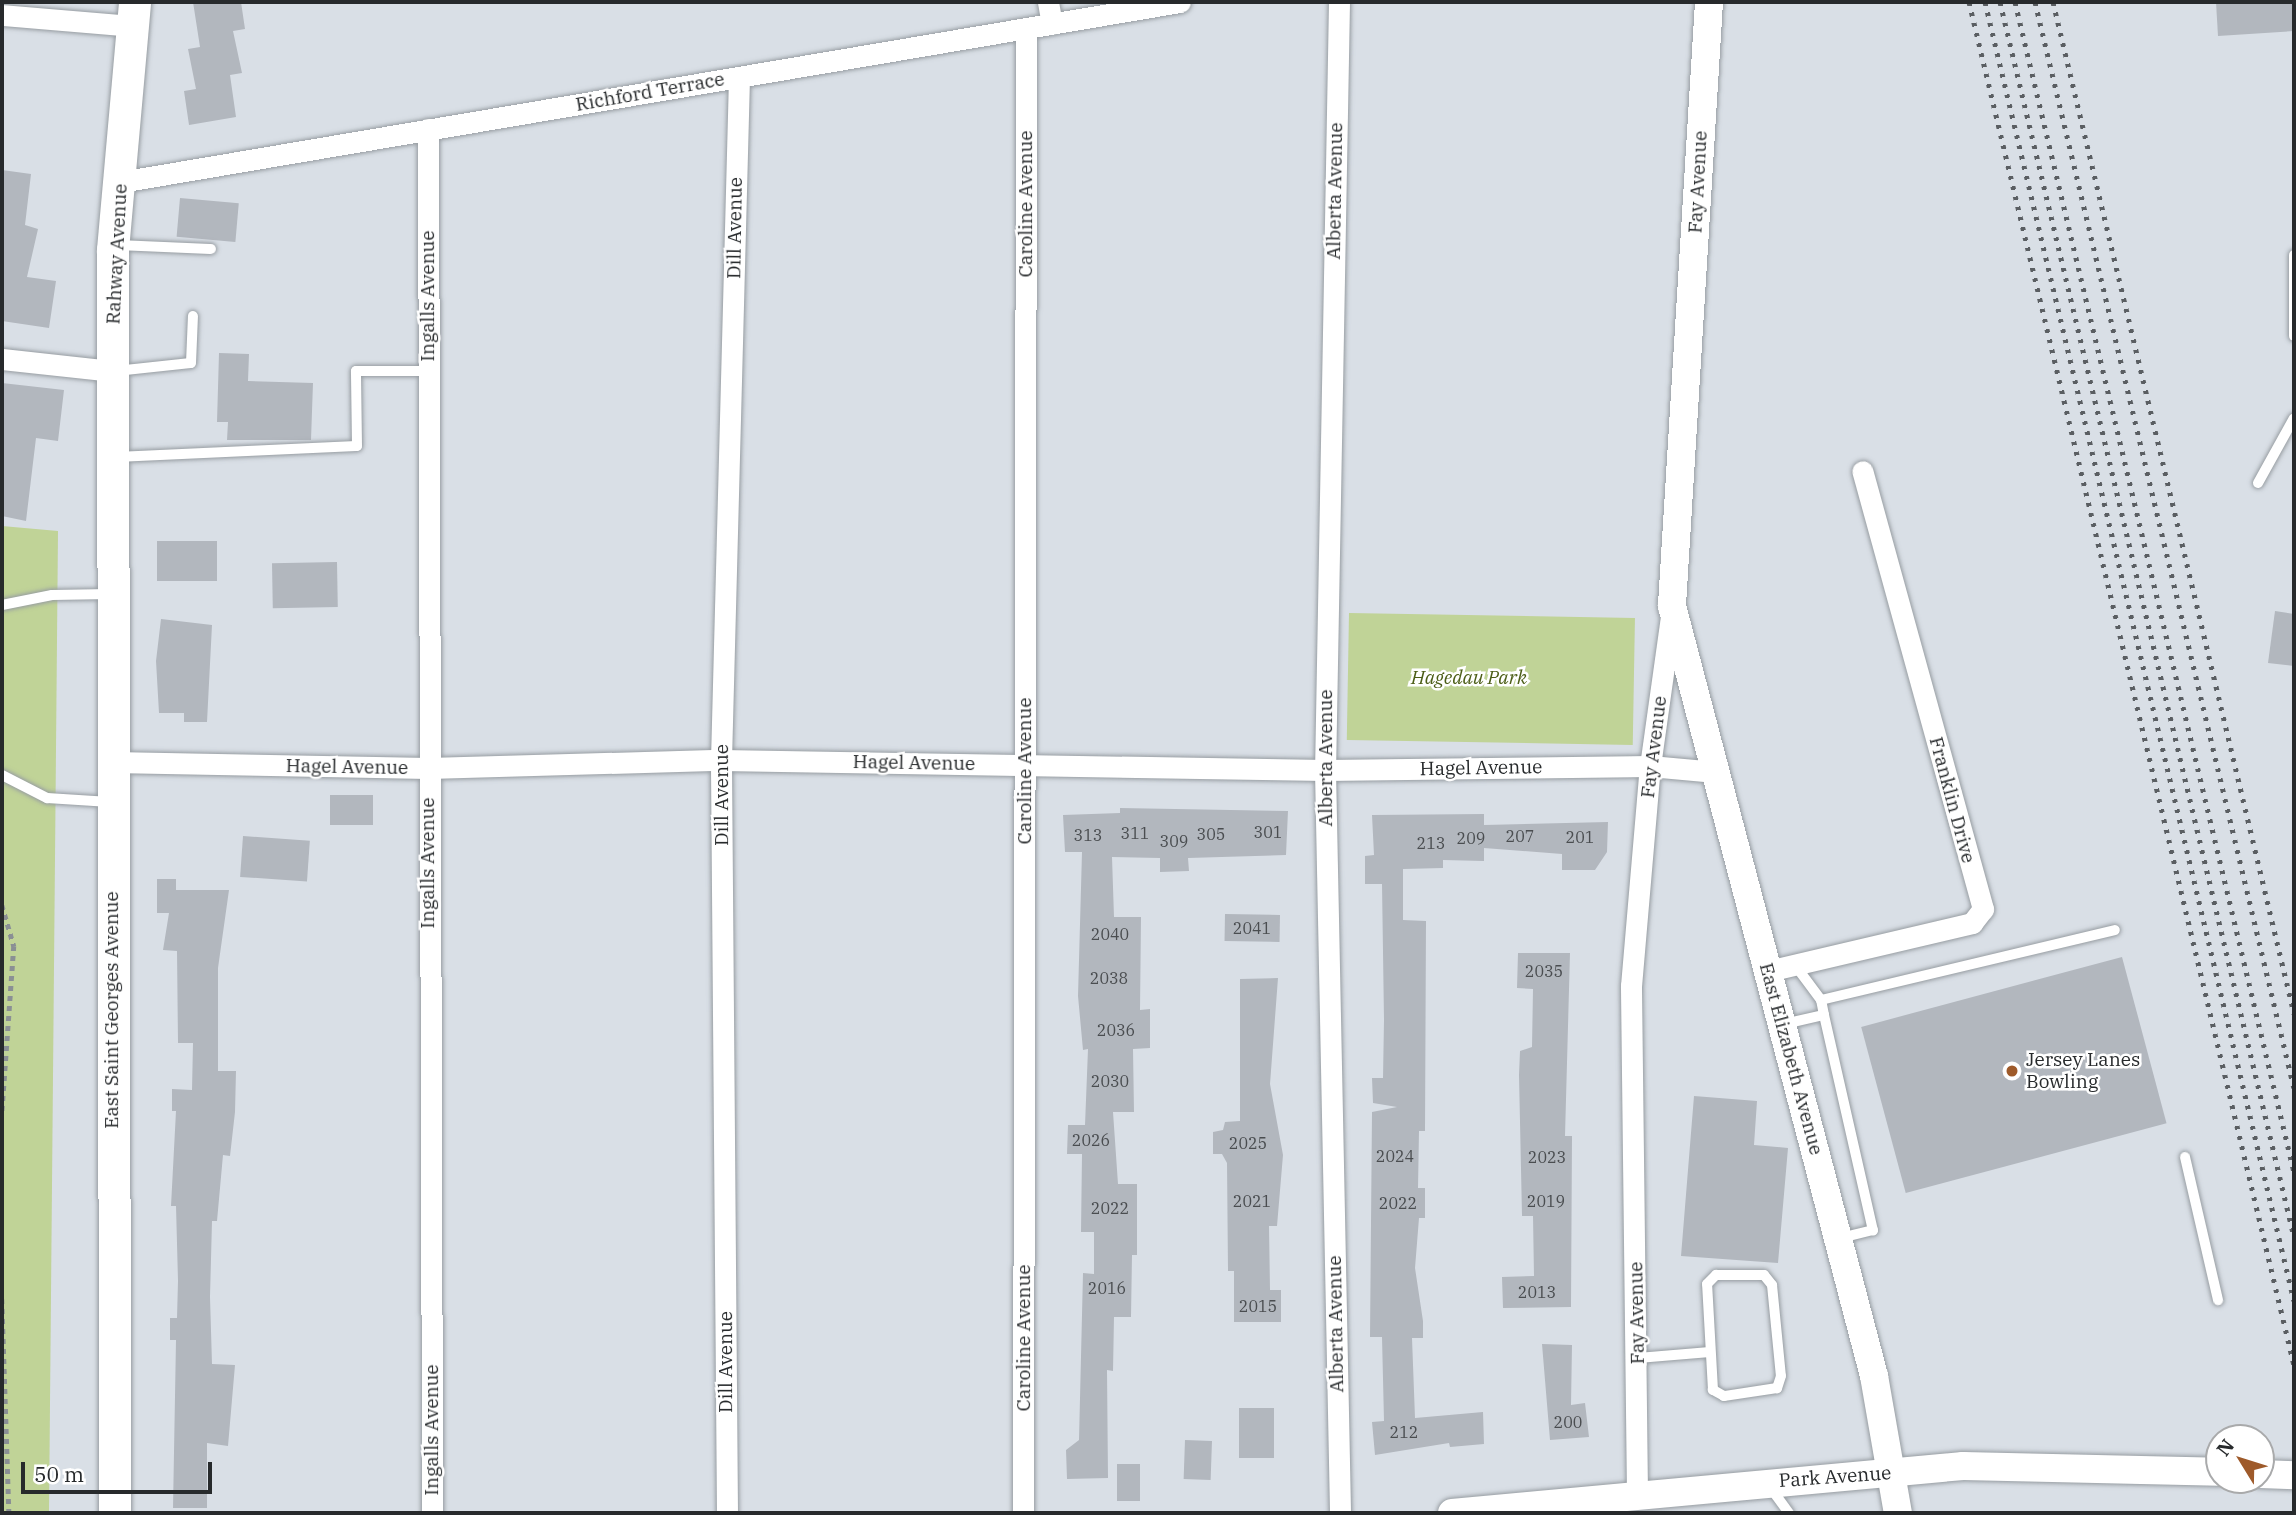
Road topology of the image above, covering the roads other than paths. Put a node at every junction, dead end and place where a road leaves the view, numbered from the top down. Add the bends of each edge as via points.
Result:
1 (1048, 2) edge
2 (1180, 2) edge
3 (1339, 2) edge
4 (1709, 2) edge
5 (134, 14) edge
6 (2, 15) edge
7 (1052, 23) junction
8 (1026, 28) junction
9 (739, 77) junction
10 (428, 130) junction
11 (120, 181) junction
12 (114, 245) junction
13 (211, 249) dead end
14 (2294, 255) edge
15 (192, 316) dead end
16 (2294, 336) edge
17 (2, 359) edge
18 (113, 371) junction
19 (428, 371) junction
20 (2294, 418) edge
21 (113, 457) junction
22 (1862, 471) dead end
23 (2258, 483) dead end
24 (111, 507) joint
25 (113, 594) junction
26 (2, 605) edge
27 (1672, 607) junction
28 (721, 760) junction
29 (113, 762) junction
30 (1025, 765) junction
31 (1650, 766) junction
32 (428, 768) junction
33 (1325, 770) junction
34 (1716, 772) junction
35 (2, 775) edge
36 (112, 802) junction
37 (2115, 930) dead end
38 (1795, 965) junction
39 (1768, 971) junction
40 (1821, 1000) junction
41 (1825, 1015) junction
42 (1782, 1024) junction
43 (2185, 1157) dead end
44 (1838, 1239) junction
45 (2218, 1300) dead end
46 (1710, 1352) junction
47 (1638, 1358) junction
48 (2205, 1472) edge
49 (1890, 1474) junction
50 (2275, 1474) edge
51 (2294, 1475) edge
52 (1767, 1482) junction
53 (1637, 1494) junction
54 (1574, 1506) edge
55 (115, 1513) edge
56 (432, 1513) edge
57 (727, 1513) edge
58 (1023, 1513) edge
59 (1340, 1513) edge
60 (1452, 1513) edge
61 (1788, 1513) edge
62 (1898, 1513) edge

1 - 7 street
2 - 7 street, Richford Terrace
3 - 33 street, Alberta Avenue
4 - 27 street, Fay Avenue
5 - 6 street
5 - 11 main road, Rahway Avenue
7 - 8 street, Richford Terrace
8 - 9 street, Richford Terrace
8 - 30 street, Caroline Avenue
9 - 10 street, Richford Terrace
9 - 28 street, Dill Avenue
10 - 11 street, Richford Terrace
10 - 19 street, Ingalls Avenue
11 - 12 main road, Rahway Avenue
12 - 13 lane
12 - 18 main road, Rahway Avenue
14 - 16 lane
15 - 18 lane via 191,363
17 - 18 street
18 - 21 main road, Rahway Avenue
19 - 21 lane via 356,371 357,446
19 - 32 street, Ingalls Avenue
20 - 23 lane
21 - 24 main road, Rahway Avenue
22 - 38 street, Franklin Drive via 1983,909 1972,923
24 - 25 main road, East Saint Georges Avenue
25 - 26 lane via 52,595
25 - 29 main road, East Saint Georges Avenue
27 - 31 street, Fay Avenue
27 - 34 street, East Elizabeth Avenue
28 - 30 street, Hagel Avenue
28 - 32 street, Hagel Avenue
28 - 57 street, Dill Avenue
29 - 32 street, Hagel Avenue
29 - 36 main road, East Saint Georges Avenue
30 - 33 street, Hagel Avenue
30 - 58 street, Caroline Avenue
31 - 33 street, Hagel Avenue
31 - 34 street, Hagel Avenue
31 - 47 street, Fay Avenue via 1631,986
32 - 56 street, Ingalls Avenue
33 - 59 street, Alberta Avenue
34 - 39 street, East Elizabeth Avenue
35 - 36 lane via 47,799
36 - 55 main road, East Saint Georges Avenue
37 - 40 lane
38 - 39 street, Franklin Drive
38 - 40 lane
39 - 42 street, East Elizabeth Avenue
40 - 41 lane
41 - 42 lane
41 - 44 lane via 1873,1230
42 - 44 street, East Elizabeth Avenue
43 - 45 lane
44 - 49 street, East Elizabeth Avenue via 1874,1376
46 - 46 lane via 1713,1390 1724,1396 1777,1388 1781,1376 1772,1285 1764,1275 1716,1275 1707,1284
46 - 47 lane
47 - 53 street, Fay Avenue
48 - 49 street, Park Avenue via 1963,1466
49 - 52 street, Park Avenue
49 - 62 street, East Elizabeth Avenue
50 - 51 street
52 - 53 street, Park Avenue
52 - 61 lane
53 - 54 street, Park Avenue
54 - 60 street, Park Avenue

